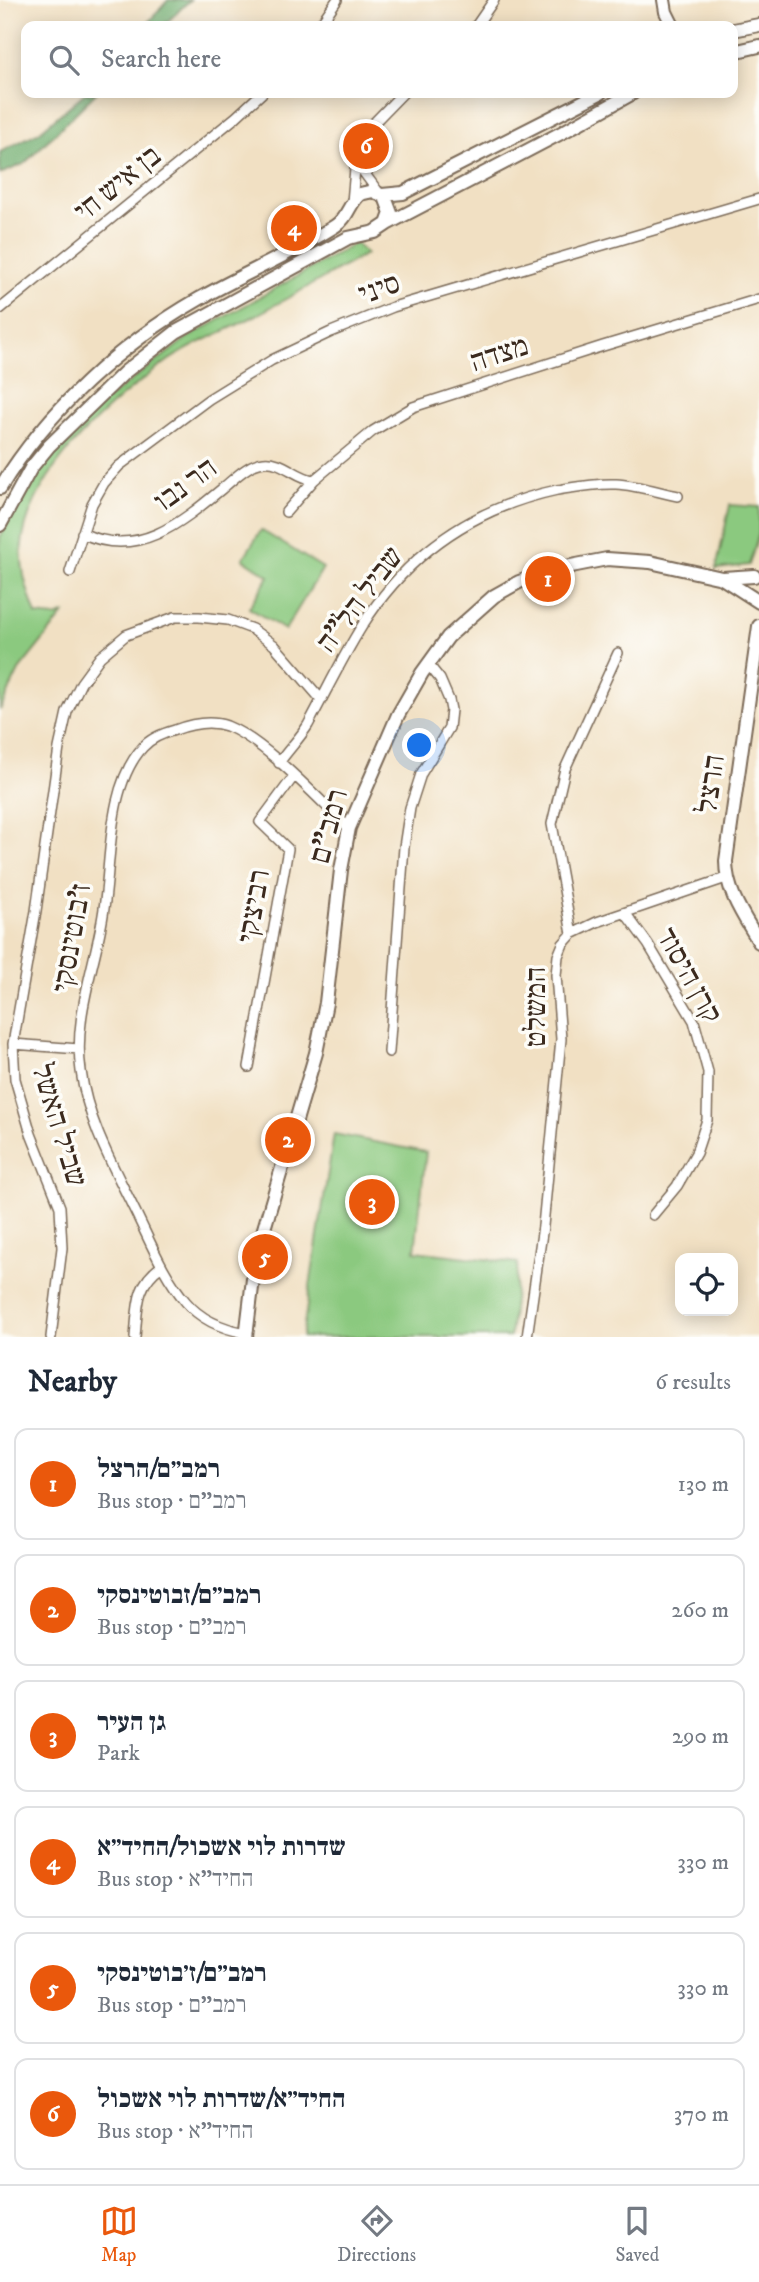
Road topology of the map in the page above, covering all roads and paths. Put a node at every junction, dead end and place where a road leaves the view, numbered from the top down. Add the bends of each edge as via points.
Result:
1 (337, 0) edge
2 (494, 0) edge
3 (664, 0) edge
4 (322, 21) edge
5 (479, 21) edge
6 (663, 21) edge
7 (670, 21) edge
8 (759, 25) edge
9 (738, 29) edge
10 (759, 46) edge
11 (738, 51) edge
12 (257, 98) edge
13 (398, 98) edge
14 (590, 98) edge
15 (624, 98) edge
16 (358, 145) junction
17 (381, 194) junction
18 (759, 199) edge
19 (351, 207) junction
20 (387, 224) junction
21 (368, 232) junction
22 (759, 299) edge
23 (0, 309) edge
24 (314, 480) junction
25 (0, 488) edge
26 (678, 496) dead end
27 (286, 512) dead end
28 (0, 525) edge
29 (82, 533) junction
30 (70, 572) dead end
31 (756, 574) edge
32 (722, 579) junction
33 (755, 599) edge
34 (759, 626) edge
35 (618, 653) dead end
36 (428, 664) junction
37 (320, 698) junction
38 (278, 762) junction
39 (294, 776) junction
40 (349, 828) junction
41 (726, 878) junction
42 (626, 914) junction
43 (572, 934) junction
44 (759, 942) edge
45 (13, 1044) junction
46 (79, 1049) junction
47 (389, 1052) dead end
48 (249, 1067) dead end
49 (653, 1215) dead end
50 (162, 1266) junction
51 (246, 1335) edge
52 (51, 1337) edge
53 (135, 1337) edge
54 (527, 1337) edge

1 - 4 street
2 - 5 street
3 - 6 main road
3 - 7 main road
8 - 9 main road
10 - 11 main road
12 - 23 street, בן איש חי
13 - 16 street via 369,125
14 - 17 main road via 403,193
15 - 20 main road
16 - 17 street via 362,170
16 - 19 street
17 - 19 main road via 366,191
17 - 20 main road via 391,207
18 - 29 street, סיני via 393,307 272,360 209,399 120,466 92,504
19 - 21 main road via 353,222
19 - 25 main road via 337,225 188,306 110,360 69,400
20 - 21 main road
21 - 28 main road via 348,238 176,332 125,372 31,468
22 - 24 street, מצדה via 413,407 373,430
24 - 27 street, מצדה
24 - 29 street, הר נבו via 277,463 255,464 166,530 122,542 99,541
26 - 37 street, שביל הל"ה via 615,484 572,487 526,497 457,527 426,551 363,624
29 - 30 street, סיני
31 - 32 main road, רמב"ם
31 - 33 main road via 749,587
32 - 33 main road, רמב"ם
32 - 36 main road, רמב"ם via 650,562 607,559 561,568 494,596 448,637
34 - 41 main road, הרצל
35 - 43 street, המשלט via 565,769 552,824
36 - 40 main road, רמב"ם via 398,715
36 - 47 street via 451,710 449,728 421,774 410,807
37 - 38 street, שביל הל"ה via 307,726
37 - 45 street, שביל האשל via 274,645 252,629 228,620 175,617 126,635 100,657 80,682 67,712
38 - 39 street, ז'בוטינסקי
38 - 46 street, ז'בוטינסקי via 227,726 208,723 165,733 144,746 128,769 117,793 103,915
39 - 40 street, ז'בוטינסקי
39 - 48 street, רביצקי via 260,822 288,849
40 - 51 main road, רמב"ם via 316,1053 263,1232
41 - 42 street
41 - 44 main road, הרצל
42 - 43 street
42 - 49 street, קרן היסוד via 694,1021 708,1072 707,1120 696,1153
43 - 54 street, המשלט via 558,956 561,1039
45 - 46 street
45 - 52 street, שביל האשל via 15,1079 60,1207 62,1248
46 - 50 street, ז'בוטינסקי via 81,1074 99,1136
50 - 51 street, ז'בוטינסקי via 187,1303 209,1320
50 - 53 street via 141,1288

